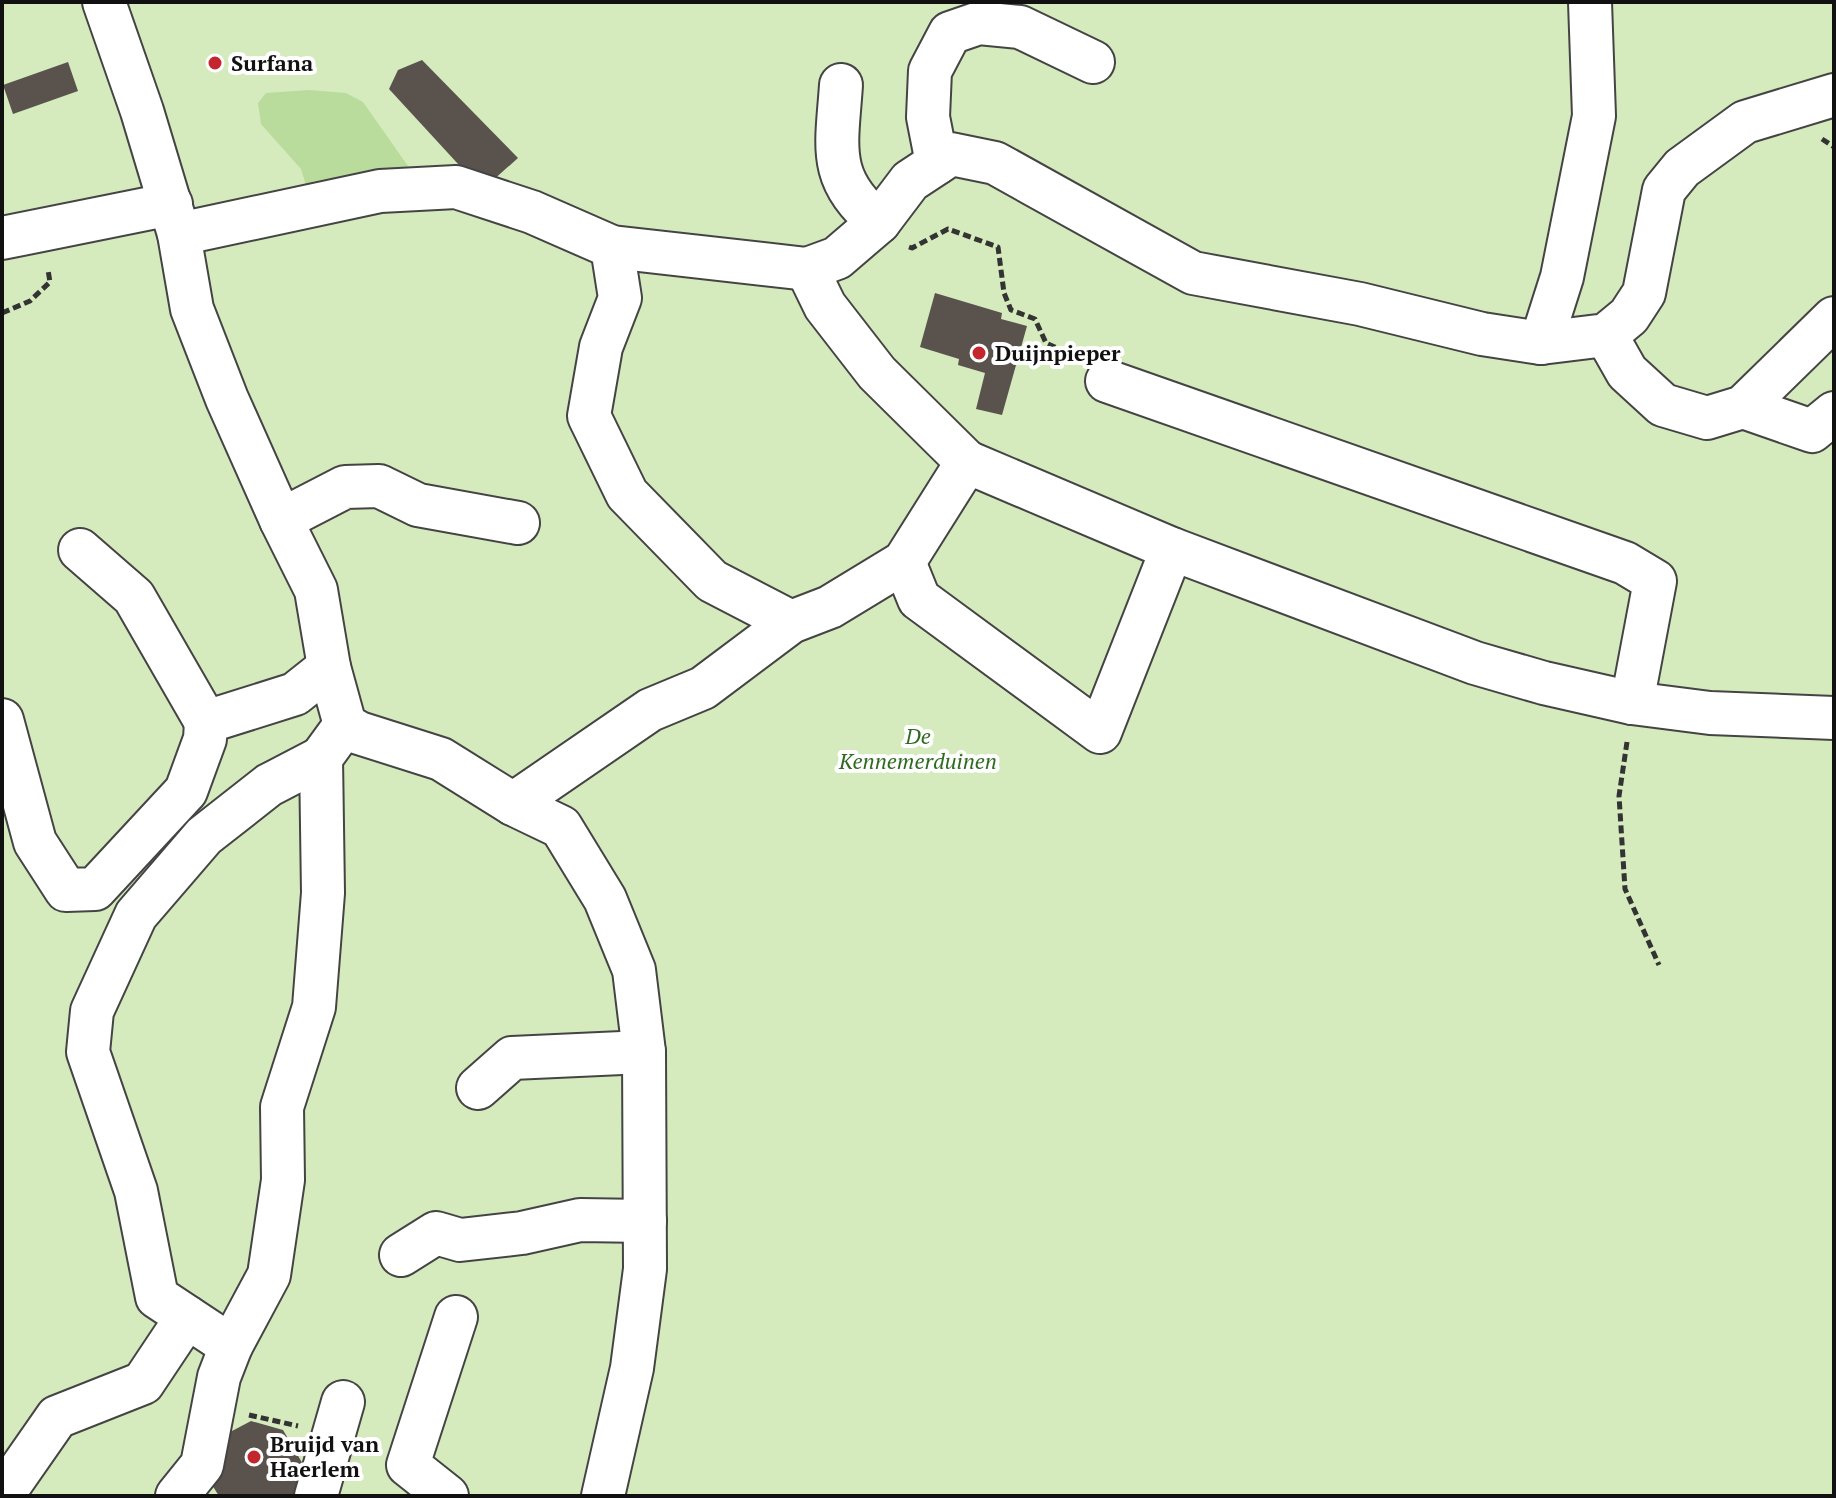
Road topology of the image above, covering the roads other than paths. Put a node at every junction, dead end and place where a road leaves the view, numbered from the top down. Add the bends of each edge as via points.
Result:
1 (104, 2) edge
2 (1590, 2) edge
3 (1093, 62) dead end
4 (841, 85) dead end
5 (1834, 95) edge
6 (937, 163) junction
7 (175, 219) junction
8 (873, 227) junction
9 (21, 234) edge
10 (612, 247) junction
11 (807, 269) junction
12 (1834, 318) edge
13 (1606, 335) junction
14 (1541, 343) junction
15 (1107, 381) road end
16 (1743, 407) junction
17 (1834, 413) edge
18 (967, 462) junction
19 (281, 520) junction
20 (518, 523) dead end
21 (1172, 549) junction
22 (80, 550) dead end
23 (904, 562) junction
24 (791, 622) junction
25 (329, 667) junction
26 (1632, 703) junction
27 (1834, 718) edge
28 (2, 720) edge
29 (206, 722) junction
30 (333, 742) junction
31 (513, 804) junction
32 (644, 1052) junction
33 (478, 1088) dead end
34 (645, 1221) junction
35 (401, 1255) dead end
36 (187, 1317) junction
37 (456, 1317) dead end
38 (231, 1346) junction
39 (343, 1402) dead end
40 (2, 1496) edge
41 (177, 1496) edge
42 (316, 1496) edge
43 (447, 1496) edge
44 (603, 1496) edge

1 - 7 lane
2 - 14 lane via 1594,116 1562,277
3 - 6 lane via 1020,27 979,23 950,33 930,71 928,117
4 - 8 lane via 840,177
5 - 13 lane via 1745,122 1682,168 1664,190 1644,293 1629,316
6 - 8 lane via 910,181
6 - 14 lane via 951,154 995,163 1193,273
7 - 9 lane
7 - 10 lane via 380,191 456,187
7 - 19 lane via 192,309
8 - 11 lane via 837,258
10 - 11 lane
10 - 24 lane via 620,298 601,347 589,416 627,494 712,581
11 - 18 lane via 825,306 877,373
12 - 16 lane
13 - 14 lane
13 - 16 lane via 1627,372 1663,405 1707,418
15 - 26 lane via 1625,563 1655,581
16 - 17 lane via 1812,431
18 - 21 lane
18 - 23 lane
19 - 20 lane via 345,487 379,486 418,505
19 - 25 lane via 316,590
21 - 23 lane via 1100,732 919,599
21 - 26 lane via 1475,663
22 - 29 lane via 134,597
23 - 24 lane via 830,607
24 - 31 lane via 703,688 650,710
25 - 29 lane via 295,694
25 - 30 lane
26 - 27 lane via 1710,713
28 - 29 lane via 35,842 66,890 95,889 186,791
30 - 31 lane via 359,733 441,759
30 - 36 lane via 204,836 136,915 92,1011 88,1052 136,1191 157,1297
30 - 38 lane via 314,1007 282,1107 283,1180 269,1275
31 - 32 lane via 561,827 605,899 634,970
32 - 33 lane via 512,1058
32 - 34 lane
34 - 35 lane via 580,1220 460,1240 436,1233
34 - 44 lane via 645,1269 632,1368
36 - 38 lane
36 - 40 lane via 143,1383 57,1417
37 - 43 lane via 408,1465
38 - 41 lane via 219,1377 202,1465
39 - 42 lane

